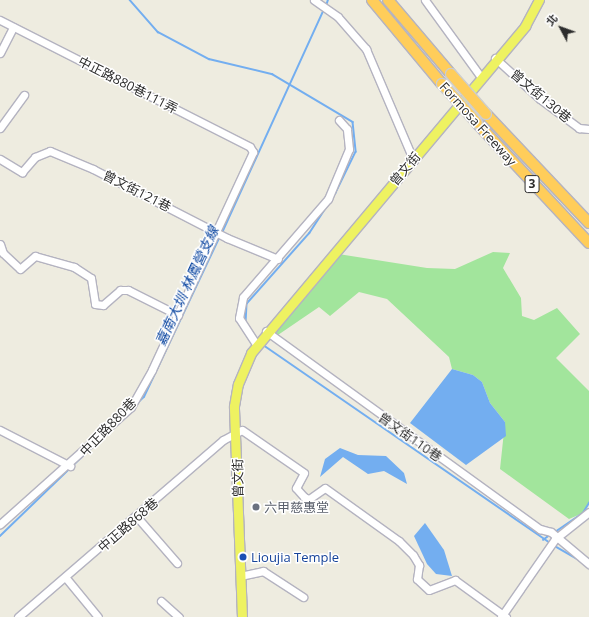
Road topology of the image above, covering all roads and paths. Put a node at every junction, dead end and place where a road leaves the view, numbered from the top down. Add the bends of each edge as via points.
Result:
1 (314, 0) edge
2 (372, 0) edge
3 (388, 0) edge
4 (425, 0) edge
5 (539, 0) edge
6 (0, 20) edge
7 (13, 27) junction
8 (0, 53) edge
9 (495, 58) junction
10 (482, 77) junction
11 (24, 95) dead end
12 (340, 120) dead end
13 (0, 128) edge
14 (589, 129) edge
15 (253, 152) joint
16 (0, 159) edge
17 (413, 159) junction
18 (589, 223) edge
19 (218, 233) junction
20 (589, 243) edge
21 (0, 244) edge
22 (278, 259) junction
23 (178, 315) junction
24 (265, 332) junction
25 (256, 344) junction
26 (0, 430) edge
27 (237, 432) junction
28 (70, 466) junction
29 (589, 512) edge
30 (137, 517) junction
31 (0, 524) edge
32 (553, 536) junction
33 (177, 564) dead end
34 (589, 564) edge
35 (240, 576) junction
36 (66, 578) junction
37 (303, 597) dead end
38 (161, 600) dead end
39 (503, 616) edge
40 (18, 617) edge
41 (98, 617) edge
42 (179, 617) edge
43 (242, 617) edge

1 - 17 street via 333,14 371,59
2 - 20 highway, Formosa Freeway / 3, bridge via 442,84
3 - 18 highway, Formosa Freeway / 3, bridge via 486,114
4 - 10 street
5 - 9 main road, 曾文街 via 525,26
6 - 7 street, 中正路880巷111弄
7 - 8 street
7 - 15 street, 中正路880巷111弄 via 250,147
9 - 10 main road, 曾文街
9 - 14 street, 曾文街130巷 via 540,99 578,128
10 - 17 main road, 曾文街
11 - 13 street
12 - 22 street via 346,129 349,149 328,199
15 - 19 street, 中正路880巷
16 - 19 street, 曾文街121巷 via 22,172 35,157 50,151 93,169
17 - 24 main road, 曾文街 via 293,306
19 - 22 street, 曾文街121巷
19 - 23 street, 中正路880巷
21 - 23 street via 3,253 20,269 35,256 74,267 91,278 95,304 103,305 120,290 128,290
22 - 25 street via 243,297 239,318
23 - 28 street, 中正路880巷 via 132,407
24 - 25 main road, 曾文街
24 - 32 street, 曾文街110巷
25 - 27 main road, 曾文街 via 238,384 234,406
26 - 28 street
27 - 30 street, 中正路868巷 via 223,440
27 - 35 main road, 曾文街
27 - 39 street via 242,430 304,473 296,488 304,497 309,499 325,488 399,541 413,555 419,565 417,579 429,590 455,580
28 - 31 street, 中正路880巷
29 - 32 street
30 - 33 street
30 - 36 street, 中正路868巷
32 - 34 street, 曾文街110巷
32 - 39 street
35 - 37 street via 263,571
35 - 43 main road, 曾文街
36 - 40 street, 中正路868巷
36 - 41 street
38 - 42 street

